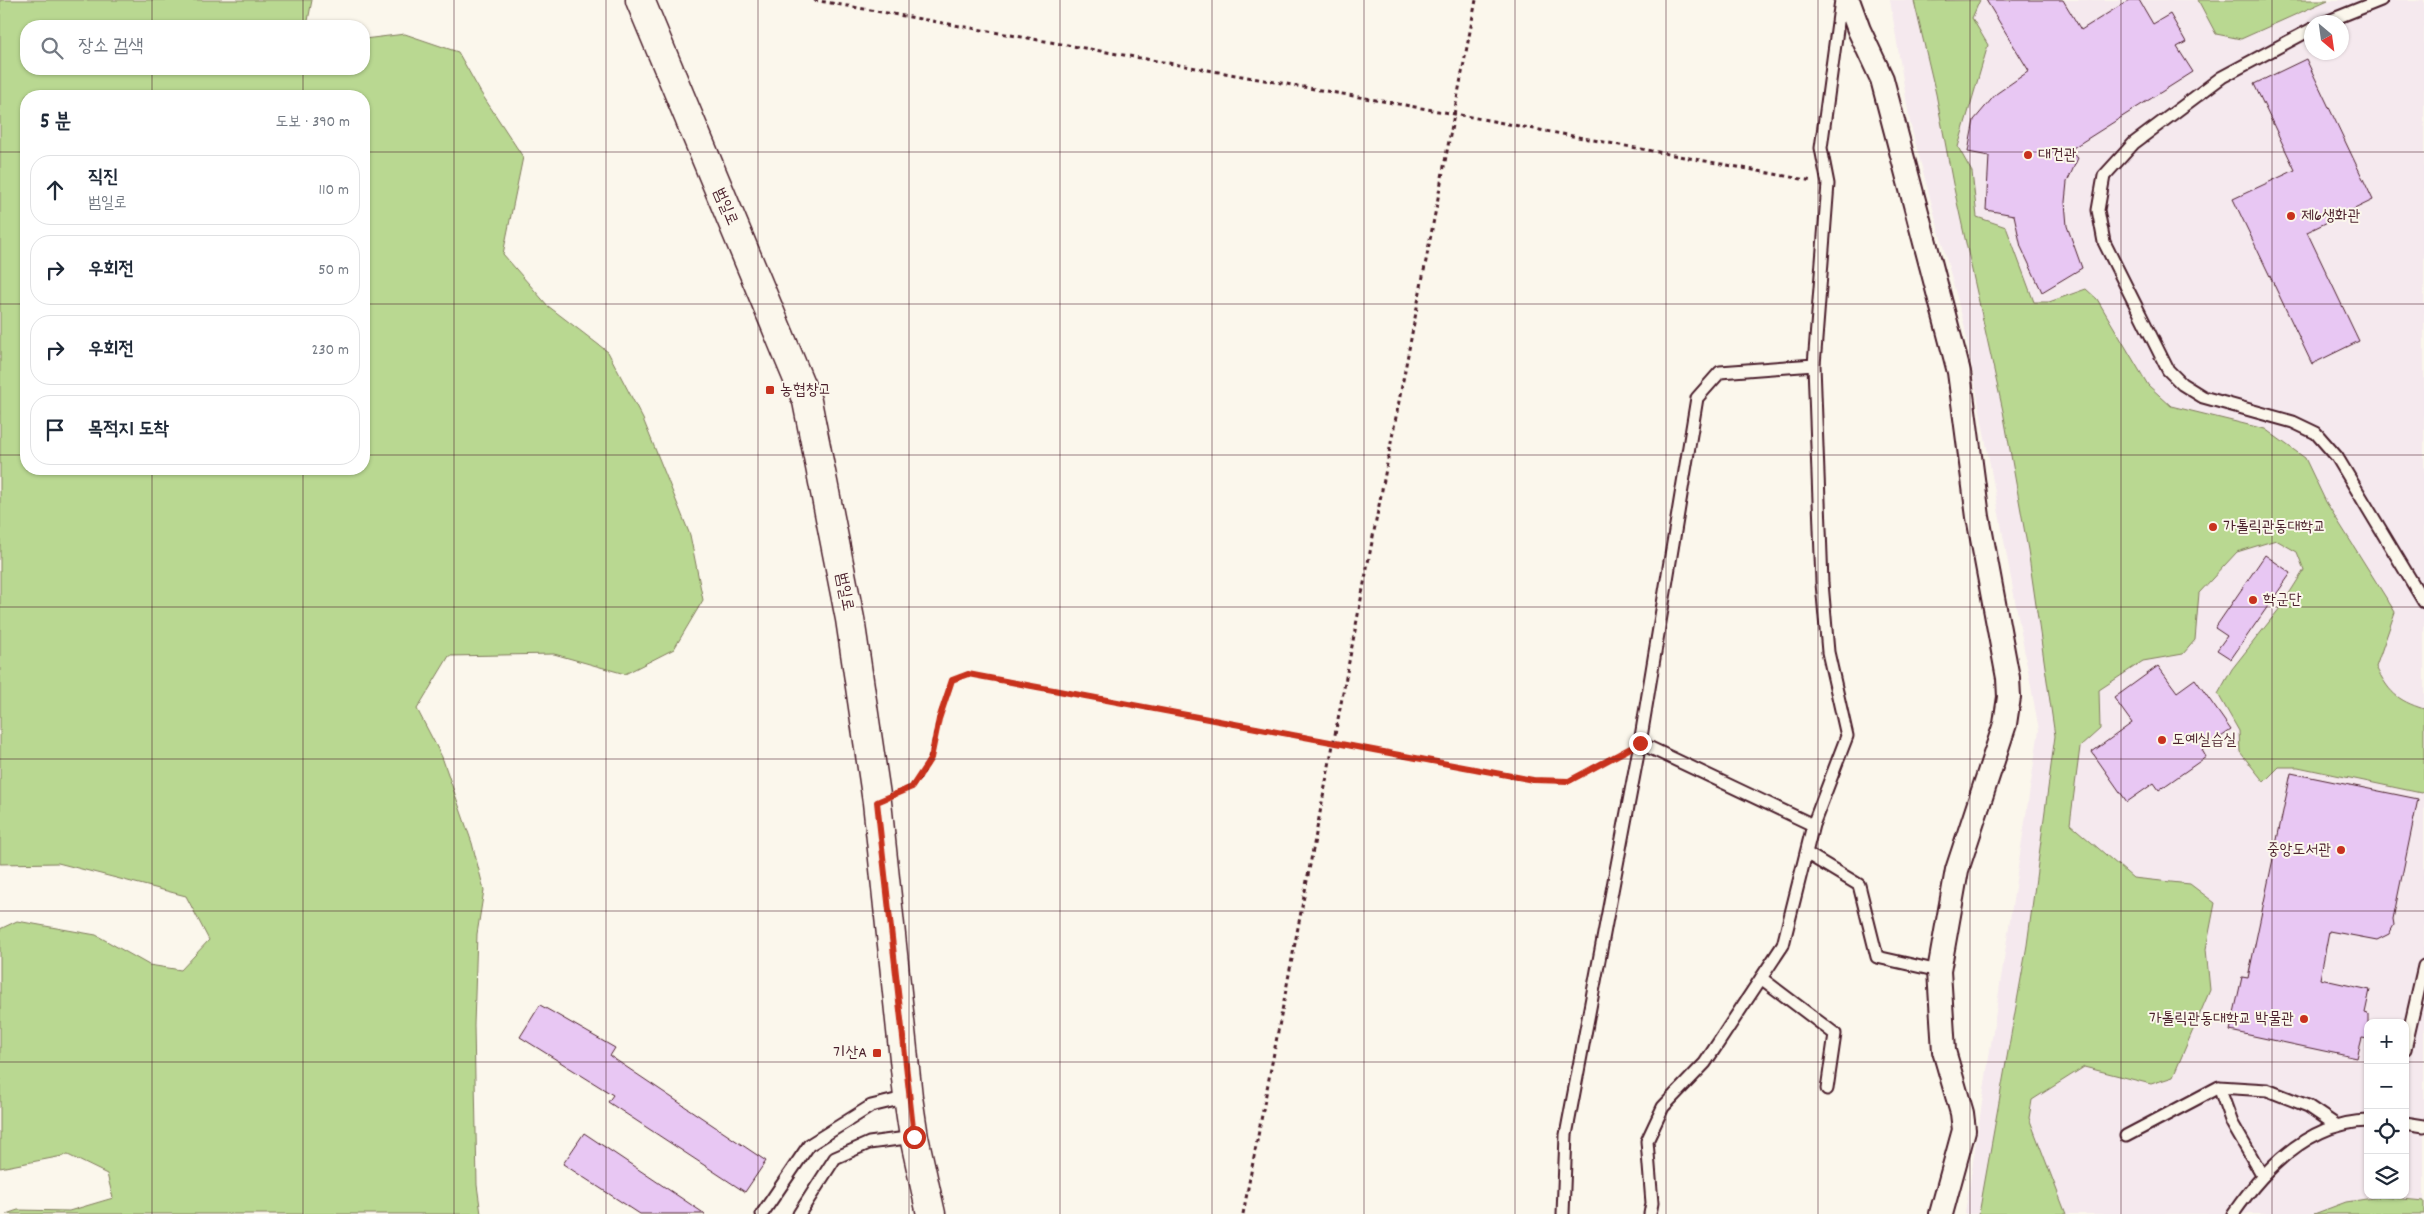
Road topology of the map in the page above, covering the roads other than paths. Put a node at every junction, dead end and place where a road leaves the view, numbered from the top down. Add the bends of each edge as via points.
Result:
1 (640, 0) edge
2 (1840, 0) edge
3 (1848, 0) edge
4 (2381, 0) edge
5 (2344, 15) edge
6 (2304, 32) edge
7 (1814, 365) junction
8 (2424, 602) edge
9 (1640, 743) junction
10 (1813, 825) junction
11 (1806, 853) junction
12 (2424, 966) edge
13 (1939, 971) junction
14 (1761, 978) junction
15 (2409, 1032) edge
16 (2219, 1087) junction
17 (1827, 1090) dead end
18 (908, 1097) junction
19 (2364, 1122) edge
20 (2409, 1124) edge
21 (2336, 1126) junction
22 (2424, 1126) edge
23 (2126, 1136) dead end
24 (914, 1137) junction
25 (2262, 1175) junction
26 (762, 1214) edge
27 (799, 1214) edge
28 (931, 1214) edge
29 (1563, 1214) edge
30 (1650, 1214) edge
31 (1941, 1214) edge
32 (2233, 1214) edge

1 - 18 street, 범일로 via 807,402 850,619 877,802
2 - 7 lane via 1821,148 1828,184
3 - 13 street via 1882,78 1959,372 1978,517 2008,678 2005,724 1957,870
4 - 5 lane
6 - 8 lane via 2222,77 2134,143 2104,176 2098,210 2104,242 2168,370 2182,384 2203,397 2293,422 2316,433 2337,457
7 - 9 lane via 1720,372 1697,398
7 - 10 lane via 1822,583 1828,652 1847,736
9 - 10 lane
9 - 29 lane via 1566,1135
10 - 11 lane
11 - 13 lane via 1859,885 1877,956
11 - 14 lane via 1783,945
12 - 15 lane
13 - 31 street via 1944,1051 1964,1130
14 - 17 lane via 1835,1034
14 - 30 lane via 1704,1063 1659,1115 1647,1141
16 - 21 lane via 2267,1090 2308,1106
16 - 23 lane
16 - 25 lane via 2232,1123
18 - 24 street, 범일로
18 - 26 lane via 871,1106 809,1145
19 - 21 lane
20 - 22 lane
21 - 25 lane via 2300,1144
24 - 27 lane via 869,1143 835,1158
24 - 28 street, 범일로
25 - 32 lane

